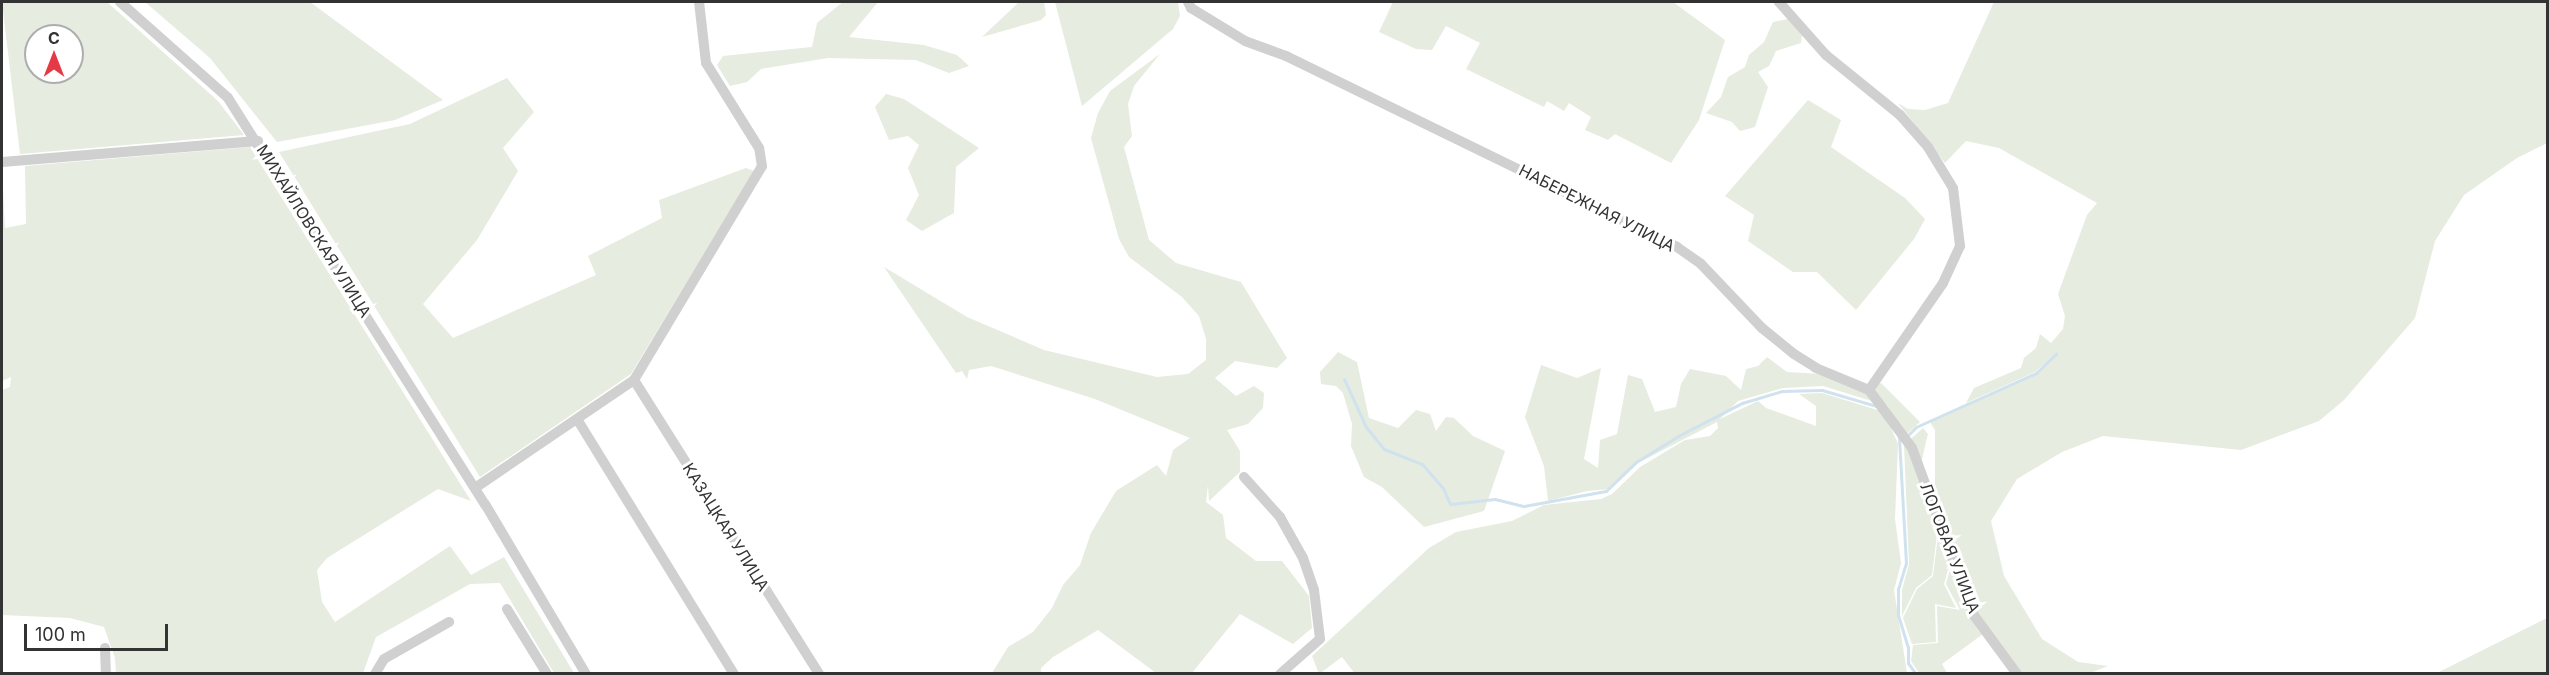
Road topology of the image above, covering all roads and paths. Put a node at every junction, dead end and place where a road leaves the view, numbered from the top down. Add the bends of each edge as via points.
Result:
1 (120, 2) edge
2 (699, 2) edge
3 (1188, 2) edge
4 (1779, 2) edge
5 (258, 141) junction
6 (2, 162) edge
7 (634, 380) junction
8 (1871, 394) junction
9 (577, 419) junction
10 (1244, 477) dead end
11 (475, 488) junction
12 (507, 609) dead end
13 (449, 622) dead end
14 (105, 648) dead end
15 (106, 674) edge
16 (375, 674) edge
17 (548, 674) edge
18 (586, 674) edge
19 (734, 674) edge
20 (819, 674) edge
21 (1280, 674) edge
22 (2017, 674) edge

1 - 5 street, МИХАЙЛОВСКАЯ УЛИЦА via 228,98
2 - 7 street via 706,63 759,148 762,166
3 - 8 street, НАБЕРЕЖНАЯ УЛИЦА via 1191,8 1245,41 1286,56 1677,247 1701,264 1762,328 1794,354
4 - 8 street via 1826,55 1900,115 1928,147 1948,181 1958,215 1959,246 1943,284
5 - 6 street
5 - 11 street, МИХАЙЛОВСКАЯ УЛИЦА
7 - 9 street
7 - 20 street, КАЗАЦКАЯ УЛИЦА
8 - 22 street, ЛОГОВАЯ УЛИЦА via 1912,448 1972,614
9 - 11 street
9 - 19 street
10 - 21 street via 1280,517 1303,558 1314,590 1320,639
11 - 18 street, МИХАЙЛОВСКАЯ УЛИЦА
12 - 17 street
13 - 16 street via 384,659
14 - 15 street

